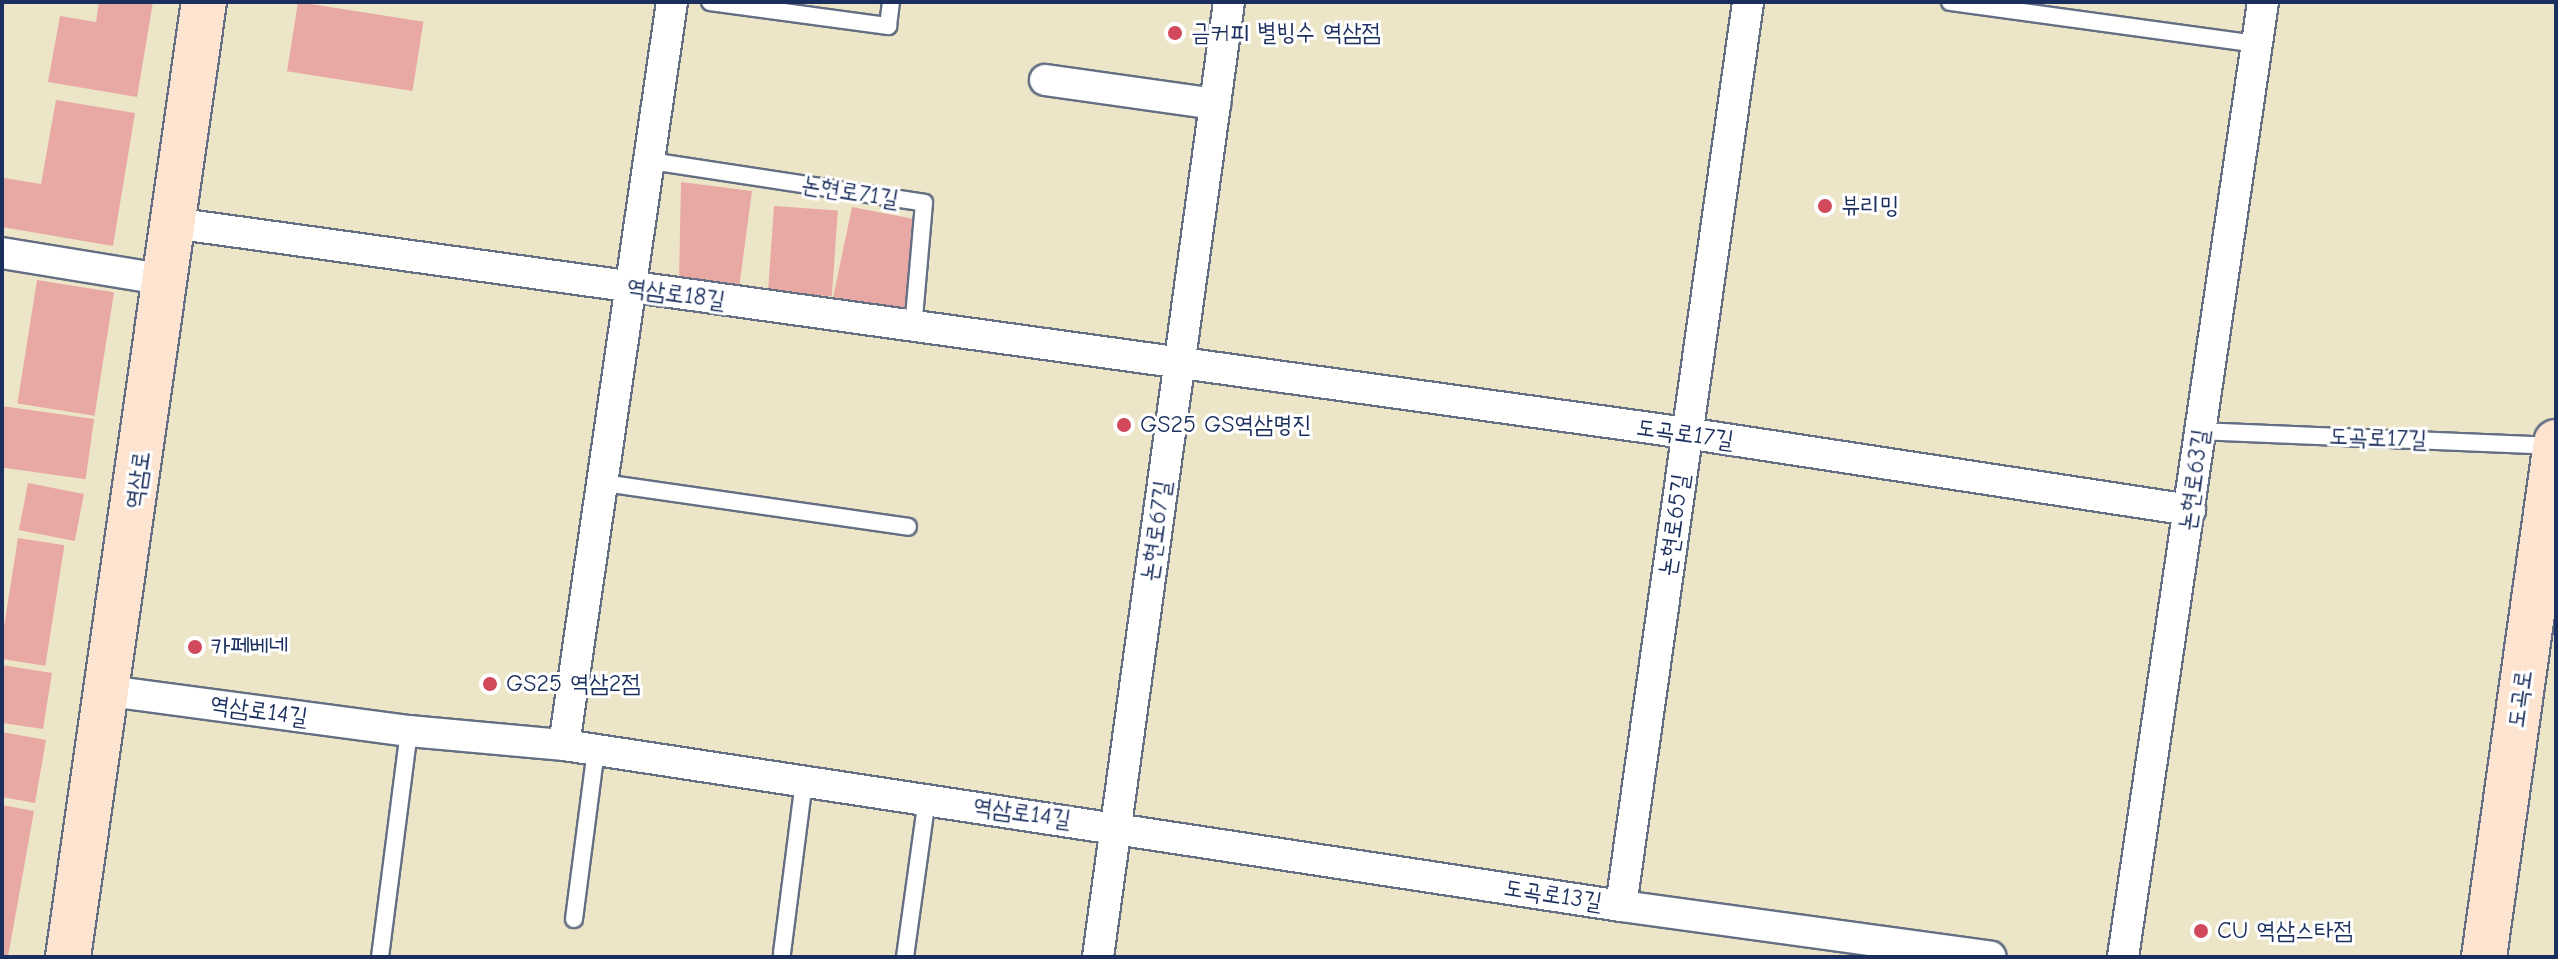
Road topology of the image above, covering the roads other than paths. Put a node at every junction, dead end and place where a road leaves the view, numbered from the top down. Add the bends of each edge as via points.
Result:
1 (204, 2) edge
2 (672, 2) edge
3 (710, 2) edge
4 (891, 2) edge
5 (1229, 2) edge
6 (1748, 2) edge
7 (1950, 2) edge
8 (2263, 2) edge
9 (2257, 44) junction
10 (1045, 80) dead end
11 (1215, 104) junction
12 (651, 161) junction
13 (173, 223) junction
14 (2, 253) edge
15 (166, 280) junction
16 (633, 288) junction
17 (913, 329) junction
18 (1179, 363) junction
19 (2200, 431) junction
20 (1686, 433) junction
21 (2556, 444) edge
22 (604, 483) junction
23 (2190, 510) junction
24 (908, 527) dead end
25 (109, 691) junction
26 (409, 731) junction
27 (564, 745) junction
28 (596, 750) junction
29 (804, 782) junction
30 (927, 799) junction
31 (1117, 826) junction
32 (1621, 906) junction
33 (574, 919) dead end
34 (782, 953) dead end
35 (68, 957) edge
36 (380, 957) edge
37 (905, 957) edge
38 (1098, 957) edge
39 (1991, 957) edge
40 (2123, 957) edge
41 (2484, 957) edge

1 - 13 main road, 역삼로
2 - 12 street
3 - 4 lane via 888,26
5 - 11 street, 논현로67길
6 - 20 street, 논현로65길
7 - 9 lane
8 - 9 street, 논현로63길
9 - 19 street, 논현로63길
10 - 11 street
11 - 18 street, 논현로67길
12 - 16 street
12 - 17 lane, 논현로71길 via 924,203
13 - 15 main road, 역삼로
13 - 16 street, 역삼로18길
14 - 15 street
15 - 25 main road, 역삼로
16 - 17 street, 역삼로18길
16 - 22 street
17 - 18 street, 역삼로18길
18 - 20 street, 도곡로17길
18 - 31 street, 논현로67길
19 - 21 lane, 도곡로17길
19 - 23 street, 논현로63길
20 - 23 street, 도곡로17길
20 - 32 street, 논현로65길
21 - 41 main road, 도곡로
22 - 24 lane
22 - 27 street
23 - 40 street, 논현로63길
25 - 26 street, 역삼로14길
25 - 35 main road, 역삼로
26 - 27 street, 역삼로14길
26 - 36 lane
27 - 28 street, 역삼로14길
28 - 29 street, 역삼로14길
28 - 33 lane
29 - 30 street, 역삼로14길
29 - 34 lane
30 - 31 street, 역삼로14길
30 - 37 lane
31 - 32 street, 도곡로13길
31 - 38 street, 논현로67길
32 - 39 street, 도곡로13길

